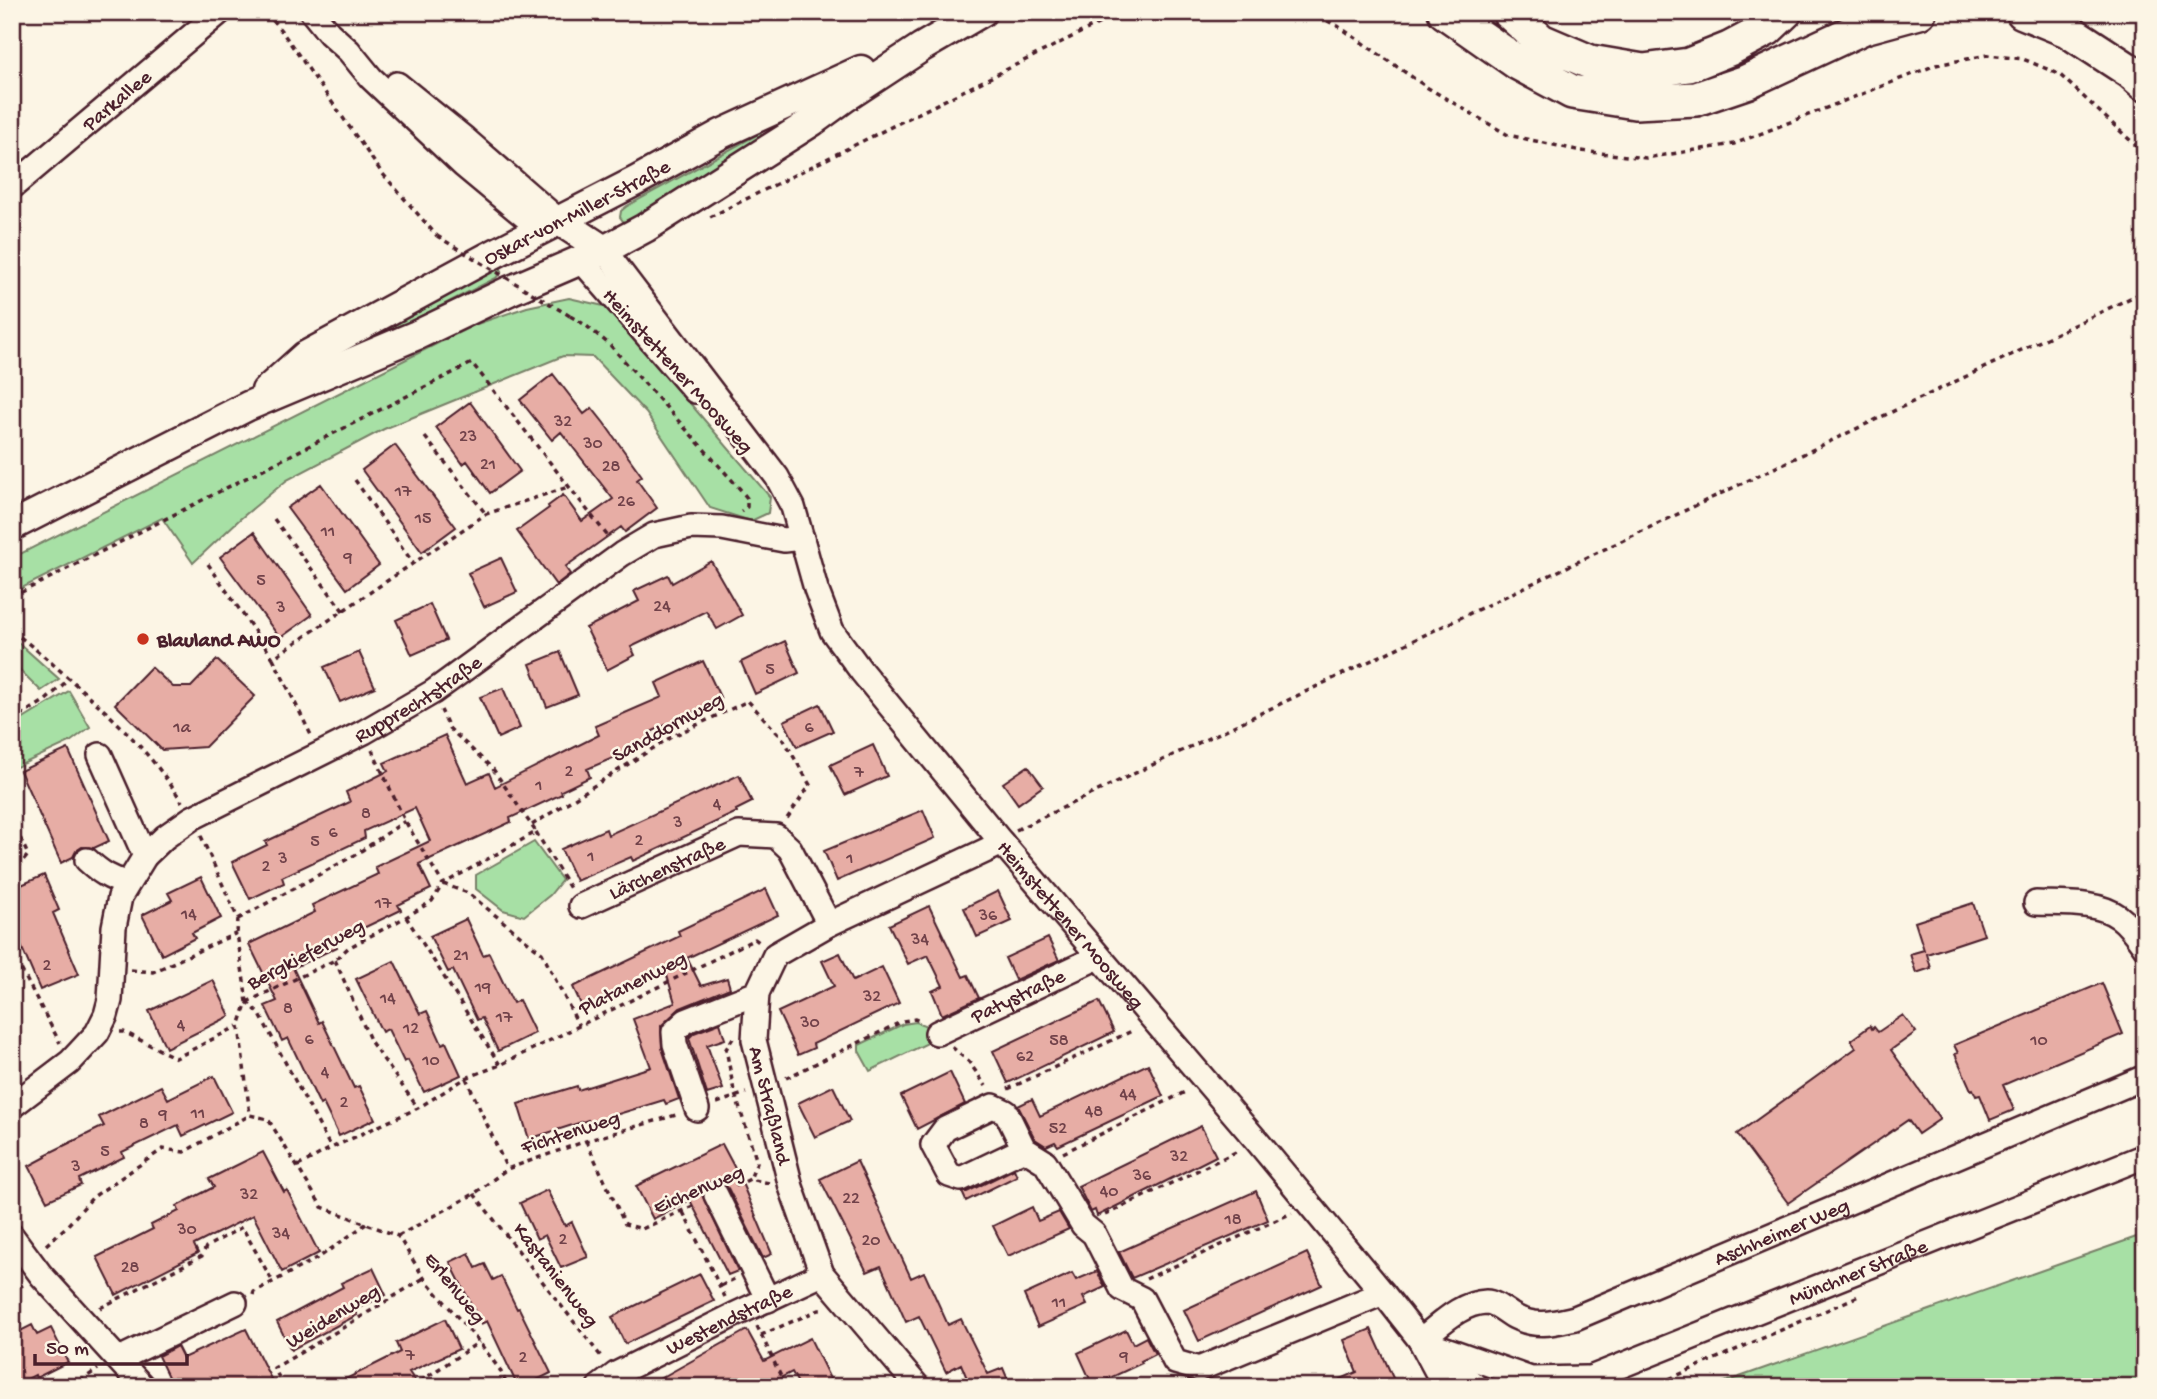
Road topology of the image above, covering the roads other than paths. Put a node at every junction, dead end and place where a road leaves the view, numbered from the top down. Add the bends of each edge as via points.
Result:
1 (220, 12) edge
2 (312, 12) edge
3 (982, 12) edge
4 (1445, 12) edge
5 (1508, 12) edge
6 (1785, 12) edge
7 (1919, 12) edge
8 (2023, 12) edge
9 (2085, 12) edge
10 (922, 47) junction
11 (2145, 70) edge
12 (2145, 85) edge
13 (12, 187) edge
14 (549, 225) junction
15 (593, 256) junction
16 (248, 406) junction
17 (12, 526) edge
18 (802, 538) junction
19 (100, 755) dead end
20 (1000, 841) junction
21 (145, 856) junction
22 (87, 860) dead end
23 (128, 883) junction
24 (2036, 903) dead end
25 (581, 906) road end
26 (829, 925) junction
27 (2145, 947) edge
28 (1098, 957) junction
29 (749, 996) junction
30 (937, 1033) road end
31 (2145, 1077) edge
32 (12, 1106) edge
33 (697, 1109) road end
34 (1024, 1149) dead end
35 (2145, 1156) edge
36 (716, 1195) road end
37 (12, 1236) edge
38 (822, 1274) junction
39 (1383, 1293) junction
40 (235, 1303) road end
41 (750, 1308) junction
42 (1420, 1340) junction
43 (119, 1359) junction
44 (1591, 1378) junction
45 (607, 1380) edge
46 (143, 1387) edge
47 (918, 1387) edge
48 (1446, 1387) edge
49 (1477, 1387) edge
50 (1568, 1387) edge

1 - 13 street, Parkallee
2 - 14 street via 370,78 464,166
3 - 10 main road, Oskar-von-Miller-Straße
4 - 7 highway via 1518,63 1572,92 1635,102 1696,99 1746,82 1864,27
5 - 6 highway via 1541,41 1590,62 1643,71 1689,65 1729,49 1767,29
8 - 12 highway via 2067,30
9 - 11 highway
10 - 14 main road, Oskar-von-Miller-Straße via 721,134
10 - 15 main road, Oskar-von-Miller-Straße via 645,228
14 - 15 main road
14 - 16 main road, Oskar-von-Miller-Straße via 305,356
15 - 16 main road, Oskar-von-Miller-Straße
15 - 18 street, Heimstettener Moosweg via 777,477
16 - 17 main road, Oskar-von-Miller-Straße
18 - 20 street, Heimstettener Moosweg via 832,631
18 - 21 street, Rupprechtstraße via 784,540 691,527 654,535 433,692 192,818
19 - 21 street
20 - 26 street
20 - 28 street, Heimstettener Moosweg
21 - 23 street, Rupprechtstraße
22 - 23 street via 101,873
23 - 32 street, Rupprechtstraße via 114,927 110,1000 97,1033 71,1062
24 - 27 street via 2101,908 2118,915
25 - 26 street, Lärchenstraße via 739,834 775,836 790,849
26 - 29 street, Am Straßland via 775,955
28 - 30 street, Patystraße
28 - 39 street, Heimstettener Moosweg
29 - 33 street via 686,1021 674,1032
29 - 38 street, Am Straßland via 754,1040 791,1186
31 - 42 street, Aschheimer Weg via 1575,1318 1543,1325 1518,1319 1489,1302 1469,1305
34 - 39 street via 1045,1162 1083,1225 1094,1234 1122,1289 1142,1300 1175,1362 1199,1369
35 - 44 street, Münchner Straße
36 - 41 street
37 - 43 street via 29,1261
38 - 41 street, Westendstraße
38 - 47 street, Am Straßland
39 - 42 street, Heimstettener Moosweg
40 - 43 street
41 - 45 street, Westendstraße
42 - 44 street via 1531,1379
42 - 48 street, Heimstettener Moosweg
42 - 49 street, Heimstettener Moosweg
43 - 46 street
44 - 50 street, Münchner Straße

